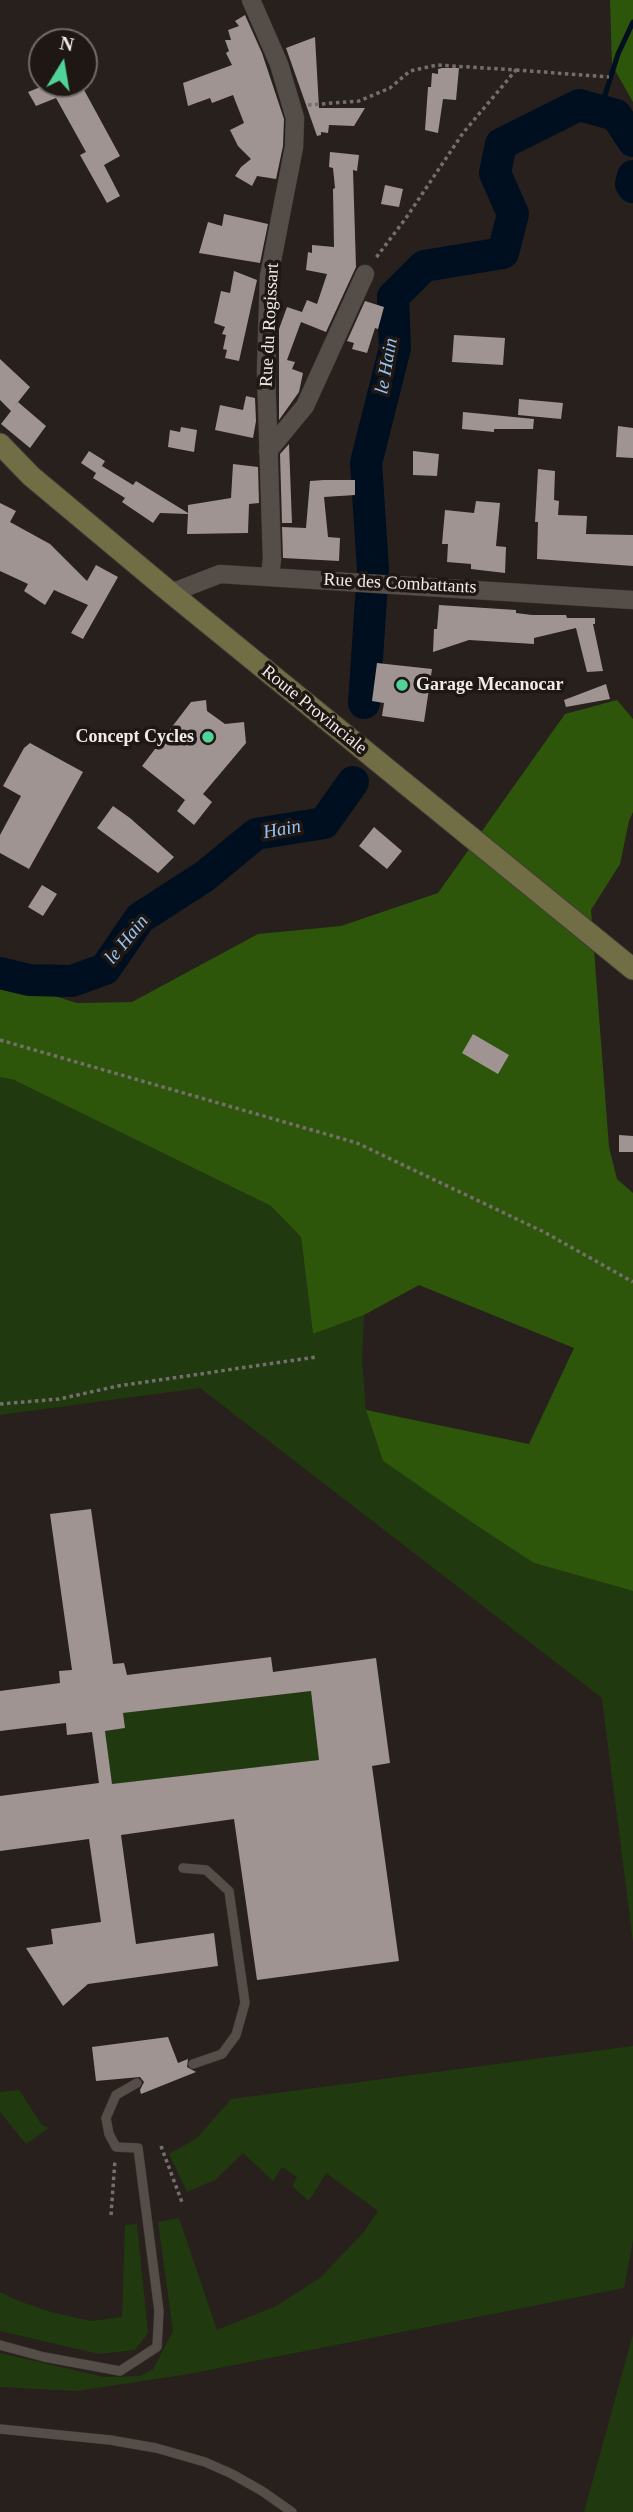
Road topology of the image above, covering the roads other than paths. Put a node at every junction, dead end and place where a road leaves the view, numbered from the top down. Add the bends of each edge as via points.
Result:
1 (251, 0) edge
2 (365, 274) road end
3 (0, 444) edge
4 (268, 451) junction
5 (270, 576) junction
6 (171, 593) junction
7 (633, 600) edge
8 (633, 969) edge
9 (183, 1868) dead end
10 (193, 2064) dead end
11 (136, 2082) dead end
12 (0, 2345) edge
13 (0, 2429) edge
14 (292, 2512) edge

1 - 4 street, Rue du Rogissart via 279,64 295,118 294,147 269,276
2 - 4 street via 305,406
3 - 6 main road, Route Provinciale via 31,476
4 - 5 street, Rue du Rogissart
5 - 6 street, Rue des Combattants via 220,574
5 - 7 street, Rue des Combattants
6 - 8 main road, Route Provinciale
9 - 10 lane via 206,1870 229,1891 245,2003 236,2035 222,2054
11 - 12 lane via 116,2095 106,2118 116,2147 138,2148 159,2311 157,2347 120,2371
13 - 14 lane via 168,2451 232,2474

